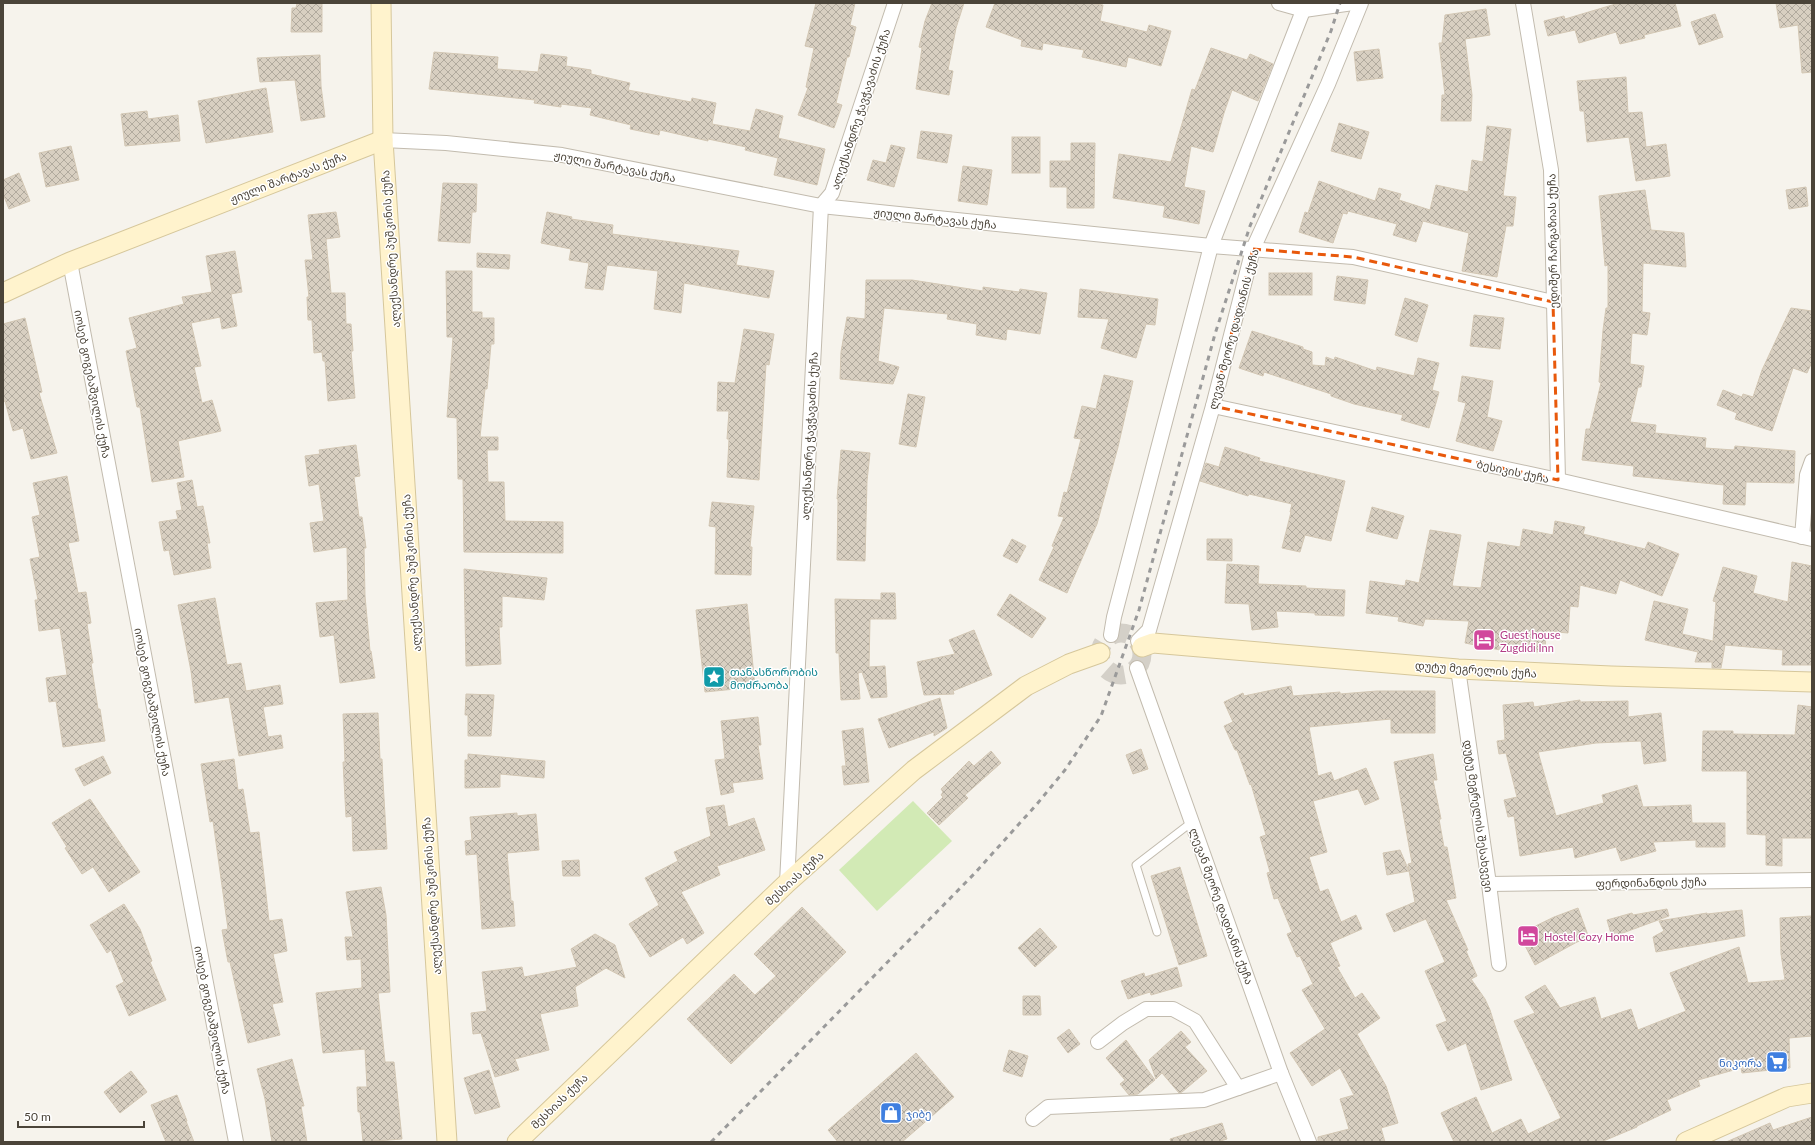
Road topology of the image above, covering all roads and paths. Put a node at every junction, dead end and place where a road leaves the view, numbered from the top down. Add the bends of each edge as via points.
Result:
1 (381, 3) edge
2 (895, 3) edge
3 (1279, 3) edge
4 (1354, 3) edge
5 (1361, 3) edge
6 (1524, 3) edge
7 (1305, 6) edge
8 (384, 140) junction
9 (821, 206) junction
10 (1211, 246) junction
11 (1253, 249) junction
12 (70, 262) junction
13 (3, 293) edge
14 (1553, 302) junction
15 (1213, 406) junction
16 (1812, 461) edge
17 (1558, 480) junction
18 (1807, 538) edge
19 (1111, 635) dead end
20 (1140, 644) joint
21 (1100, 653) dead end
22 (1137, 668) tunnel mouth
23 (1458, 669) junction
24 (1812, 682) edge
25 (1192, 822) junction
26 (1812, 880) edge
27 (787, 883) junction
28 (1489, 884) junction
29 (1157, 932) dead end
30 (1499, 964) dead end
31 (1098, 1042) dead end
32 (1281, 1073) junction
33 (1238, 1088) junction
34 (1812, 1093) edge
35 (1033, 1119) dead end
36 (236, 1142) edge
37 (447, 1142) edge
38 (517, 1142) edge
39 (1309, 1142) edge
40 (1686, 1142) edge

1 - 8 street, ალექსანდრე პუშკინის ქუჩა
2 - 9 street, ალექსანდრე ჭავჭავაძის ქუჩა via 832,193
3 - 7 street
4 - 7 street
5 - 11 street, ლევან მეორე დადიანის ქუჩა via 1328,84
6 - 14 street, ედიშერ ჩარგაზიას ქუჩა via 1551,170
7 - 10 street
8 - 9 street, ჟიული შარტავას ქუჩა via 446,142 562,155
8 - 12 street, ჟიული შარტავას ქუჩა
8 - 37 street, ალექსანდრე პუშკინის ქუჩა
9 - 10 street, ჟიული შარტავას ქუჩა
9 - 27 street, ალექსანდრე ჭავჭავაძის ქუჩა
10 - 11 street, ჟიული შარტავას ქუჩა
10 - 19 street
11 - 14 street, ჟიული შარტავას ქუჩა via 1353,257
11 - 15 street, ლევან მეორე დადიანის ქუჩა
12 - 13 street, ჟიული შარტავას ქუჩა
12 - 36 street, იოსებ გოგებაშვილის ქუჩა
14 - 17 street, ედიშერ ჩარგაზიას ქუჩა
15 - 17 street, ბესიკის ქუჩა
15 - 20 street, ლევან მეორე დადიანის ქუჩა via 1149,630
16 - 18 street via 1807,475
17 - 18 street, ბესიკის ქუჩა
20 - 23 street, დუტუ მეგრელის ქუჩა
21 - 27 street, მესხიას ქუჩა via 1069,664 1026,686 914,770
22 - 25 street, ლევან მეორე დადიანის ქუჩა
23 - 24 street, დუტუ მეგრელის ქუჩა via 1618,677
23 - 28 street, დუტუ მეგრელის შესახვევი
25 - 29 lane via 1136,865
25 - 32 street, ლევან მეორე დადიანის ქუჩა
26 - 28 street, ფერდინანდის ქუჩა
27 - 38 street, მესხიას ქუჩა
28 - 30 street, დუტუ მეგრელის შესახვევი
31 - 33 street via 1146,1009 1173,1009 1195,1021
32 - 33 street
32 - 39 street, ლევან მეორე დადიანის ქუჩა
33 - 35 street via 1204,1100 1048,1107
34 - 40 street via 1787,1097

